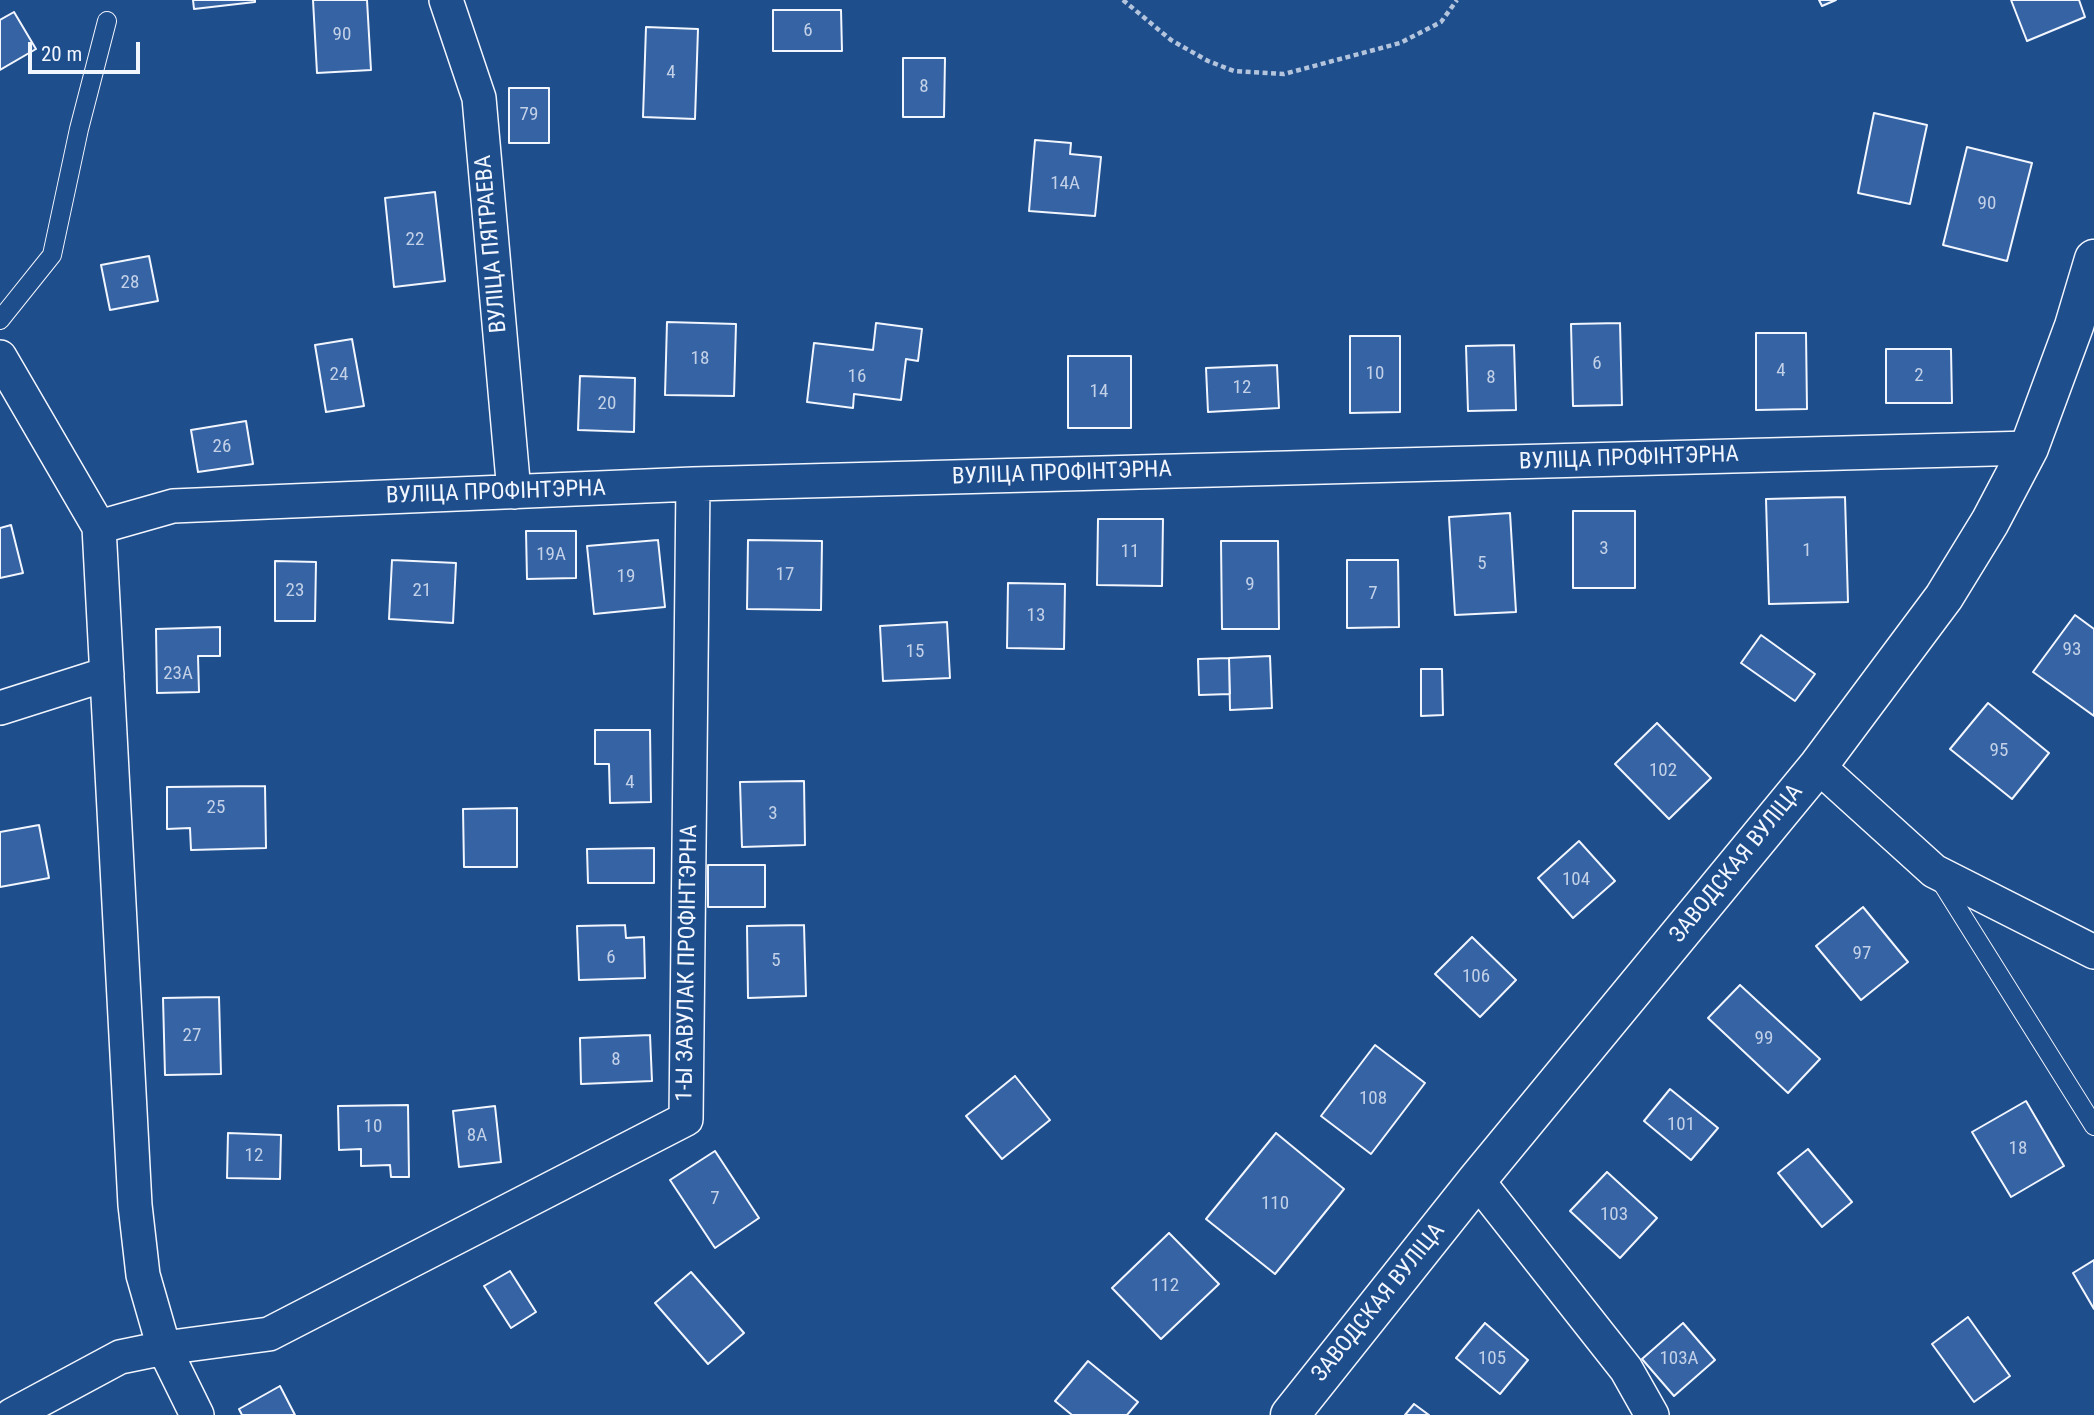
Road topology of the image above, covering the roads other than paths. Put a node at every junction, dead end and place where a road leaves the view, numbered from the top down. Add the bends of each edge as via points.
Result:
1 (446, 0) edge
2 (107, 21) dead end
3 (2094, 259) edge
4 (0, 320) edge
5 (0, 357) edge
6 (2029, 448) junction
7 (693, 484) junction
8 (514, 492) junction
9 (99, 527) junction
10 (107, 674) junction
11 (0, 708) edge
12 (1818, 765) junction
13 (1934, 871) junction
14 (2094, 952) edge
15 (2094, 1126) edge
16 (1477, 1180) junction
17 (164, 1348) junction
18 (12, 1415) edge
19 (197, 1415) edge
20 (1290, 1415) edge
21 (1652, 1415) edge

1 - 8 street, ВУЛІЦА ПЯТРАЕВА via 479,98
2 - 4 lane via 52,255
3 - 6 main road, ЗАВОДСКАЯ ВУЛІЦА
5 - 9 street
6 - 7 street, ВУЛІЦА ПРОФІНТЭРНА
6 - 12 main road, ЗАВОДСКАЯ ВУЛІЦА via 1944,597
7 - 8 street, ВУЛІЦА ПРОФІНТЭРНА
7 - 17 street, 1-Ы ЗАВУЛАК ПРОФІНТЭРНА via 686,1119 269,1334
8 - 9 street, ВУЛІЦА ПРОФІНТЭРНА via 173,506
9 - 10 street
10 - 11 street
10 - 17 street via 135,1205 143,1275
12 - 13 street
12 - 16 main road, ЗАВОДСКАЯ ВУЛІЦА
13 - 14 street
13 - 15 lane
16 - 20 main road, ЗАВОДСКАЯ ВУЛІЦА
16 - 21 street via 1626,1369
17 - 18 street via 120,1357
17 - 19 street

